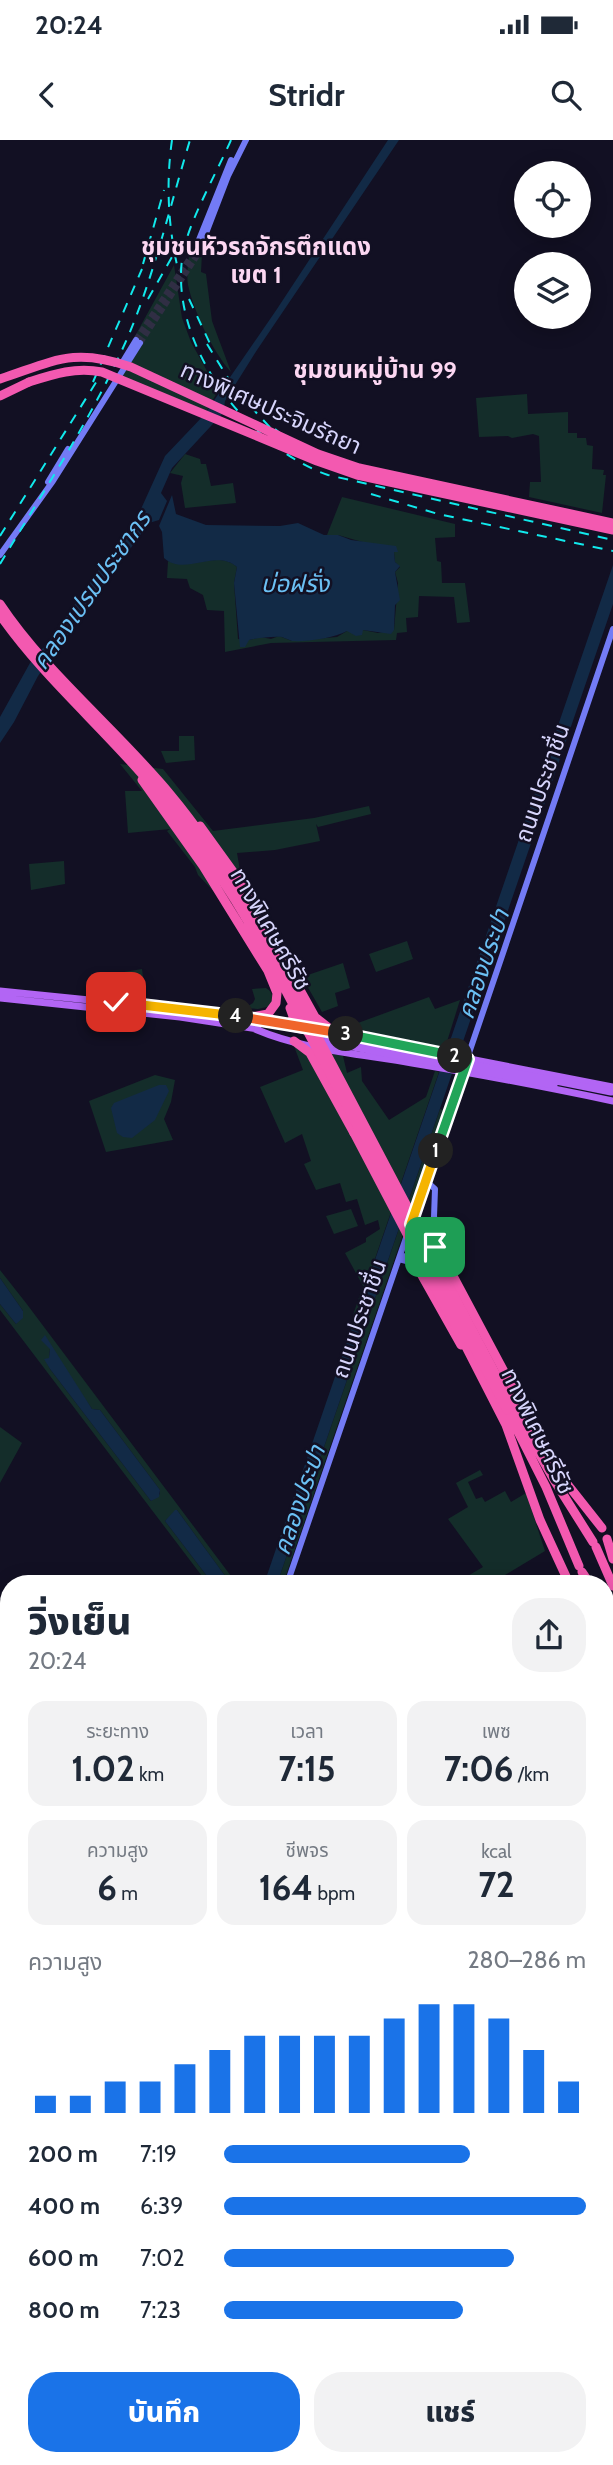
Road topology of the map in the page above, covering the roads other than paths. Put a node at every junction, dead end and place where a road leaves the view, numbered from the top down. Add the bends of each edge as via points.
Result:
1 (244, 140) edge
2 (196, 253) tunnel mouth
3 (138, 342) tunnel mouth
4 (0, 379) edge
5 (29, 382) junction
6 (0, 390) edge
7 (0, 396) edge
8 (613, 523) edge
9 (613, 530) edge
10 (0, 555) edge
11 (0, 604) edge
12 (0, 615) edge
13 (613, 629) edge
14 (124, 753) junction
15 (172, 796) junction
16 (268, 971) junction
17 (0, 988) edge
18 (0, 1000) edge
19 (246, 1018) junction
20 (268, 1023) junction
21 (288, 1023) junction
22 (255, 1029) junction
23 (294, 1041) junction
24 (351, 1041) junction
25 (418, 1049) junction
26 (468, 1059) junction
27 (417, 1063) junction
28 (459, 1071) junction
29 (525, 1071) junction
30 (522, 1083) junction
31 (612, 1094) edge
32 (426, 1181) junction
33 (411, 1224) junction
34 (447, 1241) junction
35 (434, 1246) junction
36 (417, 1251) junction
37 (449, 1257) junction
38 (399, 1259) junction
39 (417, 1269) junction
40 (469, 1355) junction
41 (510, 1408) junction
42 (537, 1450) junction
43 (556, 1469) junction
44 (602, 1528) dead end
45 (607, 1539) dead end
46 (613, 1559) edge
47 (290, 1575) edge
48 (565, 1575) edge
49 (585, 1575) edge
50 (608, 1575) edge

1 - 2 main road
3 - 10 main road
4 - 8 highway, ทางพิเศษประจิมรัถยา, bridge via 64,358 106,359 359,468
5 - 6 highway, ทางพิเศษประจิมรัถยา
5 - 7 highway
5 - 9 highway, ทางพิเศษประจิมรัถยา, bridge via 65,371 102,372 337,468
11 - 15 highway, ทางพิเศษศรีรัช
12 - 14 highway, ทางพิเศษศรีรัช
13 - 26 main road, ถนนประชาชื่น
14 - 16 highway via 232,910
14 - 41 highway, ทางพิเศษศรีรัช, bridge via 174,812 252,929
15 - 24 highway via 239,880 321,1023
15 - 41 highway, ทางพิเศษศรีรัช, bridge via 268,943
16 - 19 highway via 276,1003 268,1014
16 - 21 highway via 294,1017
17 - 19 main road
18 - 22 main road
19 - 20 main road
20 - 21 main road
20 - 24 main road
21 - 24 main road
22 - 23 main road
22 - 24 main road
23 - 27 main road
23 - 40 highway, bridge via 310,1053
24 - 25 main road
24 - 31 main road, bridge
25 - 26 main road, bridge
25 - 27 main road via 424,1055
26 - 28 main road, ถนนประชาชื่น
26 - 29 main road
27 - 28 main road, bridge
28 - 30 main road
28 - 32 main road, ถนนประชาชื่น
29 - 30 main road via 518,1073
29 - 31 main road
30 - 31 main road
32 - 33 main road, ถนนประชาชื่น
32 - 34 main road via 435,1189 434,1217
33 - 35 main road
33 - 38 main road, ถนนประชาชื่น
34 - 35 main road via 443,1247
34 - 37 main road
35 - 36 main road
35 - 37 main road
36 - 38 main road
36 - 39 main road
37 - 39 main road
37 - 43 highway
38 - 39 main road
38 - 47 main road, ถนนประชาชื่น
39 - 40 highway
40 - 48 highway via 506,1424
41 - 42 highway, ทางพิเศษศรีรัช
41 - 49 highway, ทางพิเศษศรีรัช
42 - 43 highway
42 - 50 highway, ทางพิเศษศรีรัช
43 - 44 highway
45 - 46 highway

